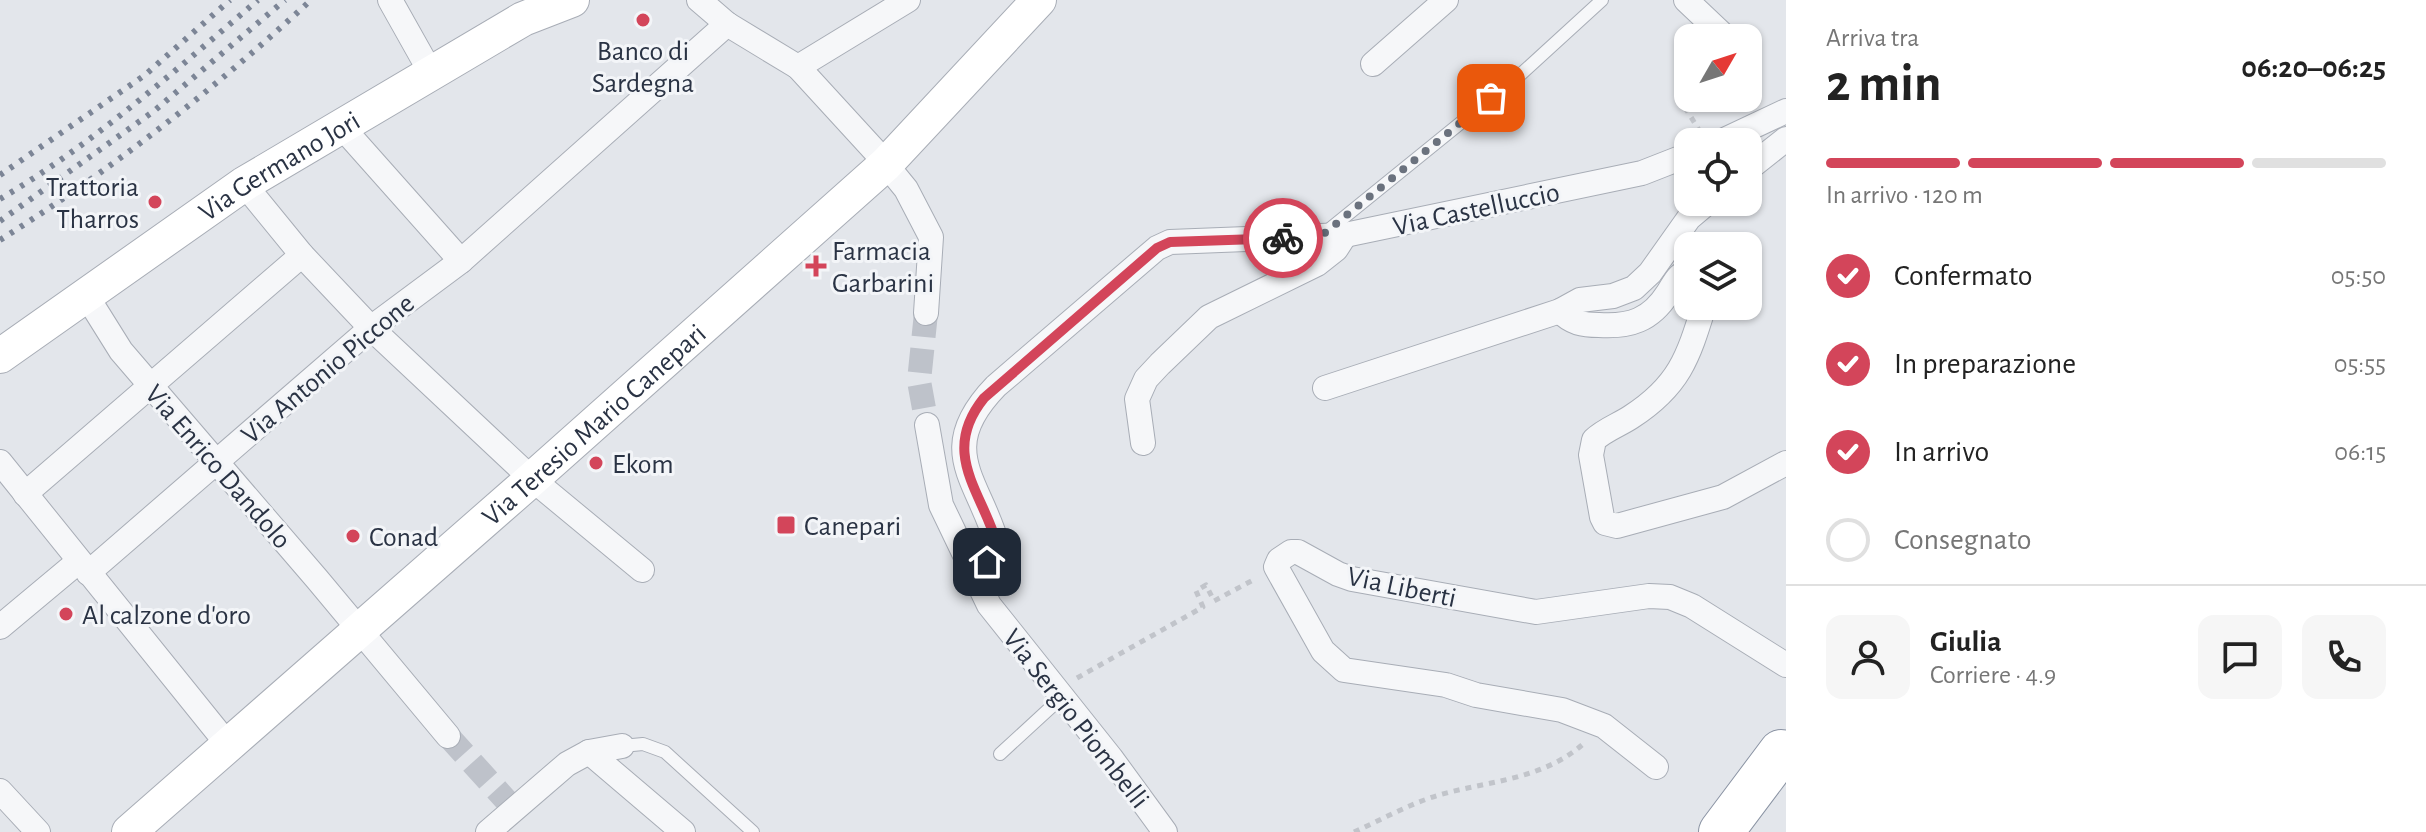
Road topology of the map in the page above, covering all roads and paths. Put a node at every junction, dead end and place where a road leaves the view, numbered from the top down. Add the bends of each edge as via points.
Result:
1 (390, 0) edge
2 (572, 0) edge
3 (699, 0) edge
4 (908, 0) edge
5 (1039, 0) edge
6 (1446, 0) edge
7 (1602, 0) edge
8 (1686, 0) edge
9 (727, 24) junction
10 (1711, 24) edge
11 (1373, 64) dead end
12 (798, 67) junction
13 (431, 73) junction
14 (1786, 111) edge
15 (341, 126) junction
16 (1745, 128) edge
17 (1786, 139) edge
18 (1762, 158) edge
19 (1674, 159) edge
20 (886, 164) junction
21 (244, 184) junction
22 (1691, 216) edge
23 (1333, 236) junction
24 (302, 255) junction
25 (461, 261) junction
26 (1674, 284) edge
27 (86, 295) junction
28 (1560, 311) junction
29 (926, 313) tunnel mouth
30 (1699, 320) edge
31 (371, 328) junction
32 (0, 356) edge
33 (150, 384) junction
34 (1325, 388) dead end
35 (927, 425) tunnel mouth
36 (1143, 443) dead end
37 (0, 462) edge
38 (214, 462) junction
39 (1786, 463) edge
40 (532, 479) junction
41 (25, 494) junction
42 (83, 567) junction
43 (1276, 567) junction
44 (642, 570) dead end
45 (974, 570) junction
46 (0, 627) edge
47 (361, 630) junction
48 (1786, 665) edge
49 (1060, 693) junction
50 (1604, 726) junction
51 (448, 736) tunnel mouth
52 (229, 746) junction
53 (622, 746) joint
54 (589, 752) junction
55 (1781, 752) dead end
56 (1000, 754) dead end
57 (1656, 767) dead end
58 (0, 791) edge
59 (38, 832) edge
60 (129, 832) edge
61 (488, 832) edge
62 (683, 832) edge
63 (753, 832) edge
64 (1165, 832) edge
65 (1354, 832) edge
66 (1721, 832) edge

1 - 13 street
2 - 13 main road, Via Germano Jori via 523,19
3 - 9 street
4 - 12 street
5 - 20 main road, Via Teresio Mario Canepari
6 - 11 street
7 - 23 lane
8 - 10 street
9 - 12 street
9 - 25 street, Via Antonio Piccone
12 - 20 street
13 - 15 main road, Via Germano Jori
14 - 16 street, Via Castelluccio
15 - 21 main road, Via Germano Jori
15 - 25 street
17 - 18 street
19 - 23 street, Via Castelluccio via 1642,173
20 - 29 street via 931,237
20 - 40 main road, Via Teresio Mario Canepari
21 - 24 street
21 - 27 main road, Via Germano Jori
22 - 28 street via 1634,288 1580,300
23 - 36 street via 1327,258 1209,317 1146,379 1137,399
23 - 45 street, Via Castelluccio via 1170,242 996,386 973,415 964,445 967,474 998,547
24 - 31 street
24 - 33 street
25 - 31 street, Via Antonio Piccone
26 - 28 street via 1661,304 1625,326 1574,322
27 - 32 main road, Via Germano Jori
27 - 33 street, Via Enrico Dandolo via 121,351
28 - 34 street
30 - 39 street via 1684,364 1668,388 1594,440 1591,455 1602,517 1617,526 1723,497
31 - 38 street, Via Antonio Piccone
31 - 40 street
33 - 38 street, Via Enrico Dandolo
33 - 41 street
35 - 45 street, Via Sergio Piombelli via 941,505
37 - 41 street
38 - 42 street, Via Antonio Piccone
38 - 47 street, Via Enrico Dandolo
40 - 44 street
40 - 47 main road, Via Teresio Mario Canepari
41 - 42 street
42 - 46 street, Via Antonio Piccone
42 - 52 street
43 - 48 street, Via Liberti via 1279,560 1298,552 1352,579 1536,612 1670,597
43 - 49 path via 1214,601 1206,585 1196,591 1203,607
43 - 50 street via 1323,651 1344,670 1446,685 1562,710
45 - 49 street, Via Sergio Piombelli via 989,605
47 - 51 street, Via Enrico Dandolo
47 - 52 main road, Via Teresio Mario Canepari
49 - 56 lane
49 - 64 street, Via Sergio Piombelli
50 - 57 street
50 - 65 path via 1542,771 1436,796
52 - 60 main road, Via Teresio Mario Canepari
53 - 54 street
53 - 63 lane via 643,744 665,752
54 - 61 street via 567,764
54 - 62 street
55 - 66 highway
58 - 59 street

